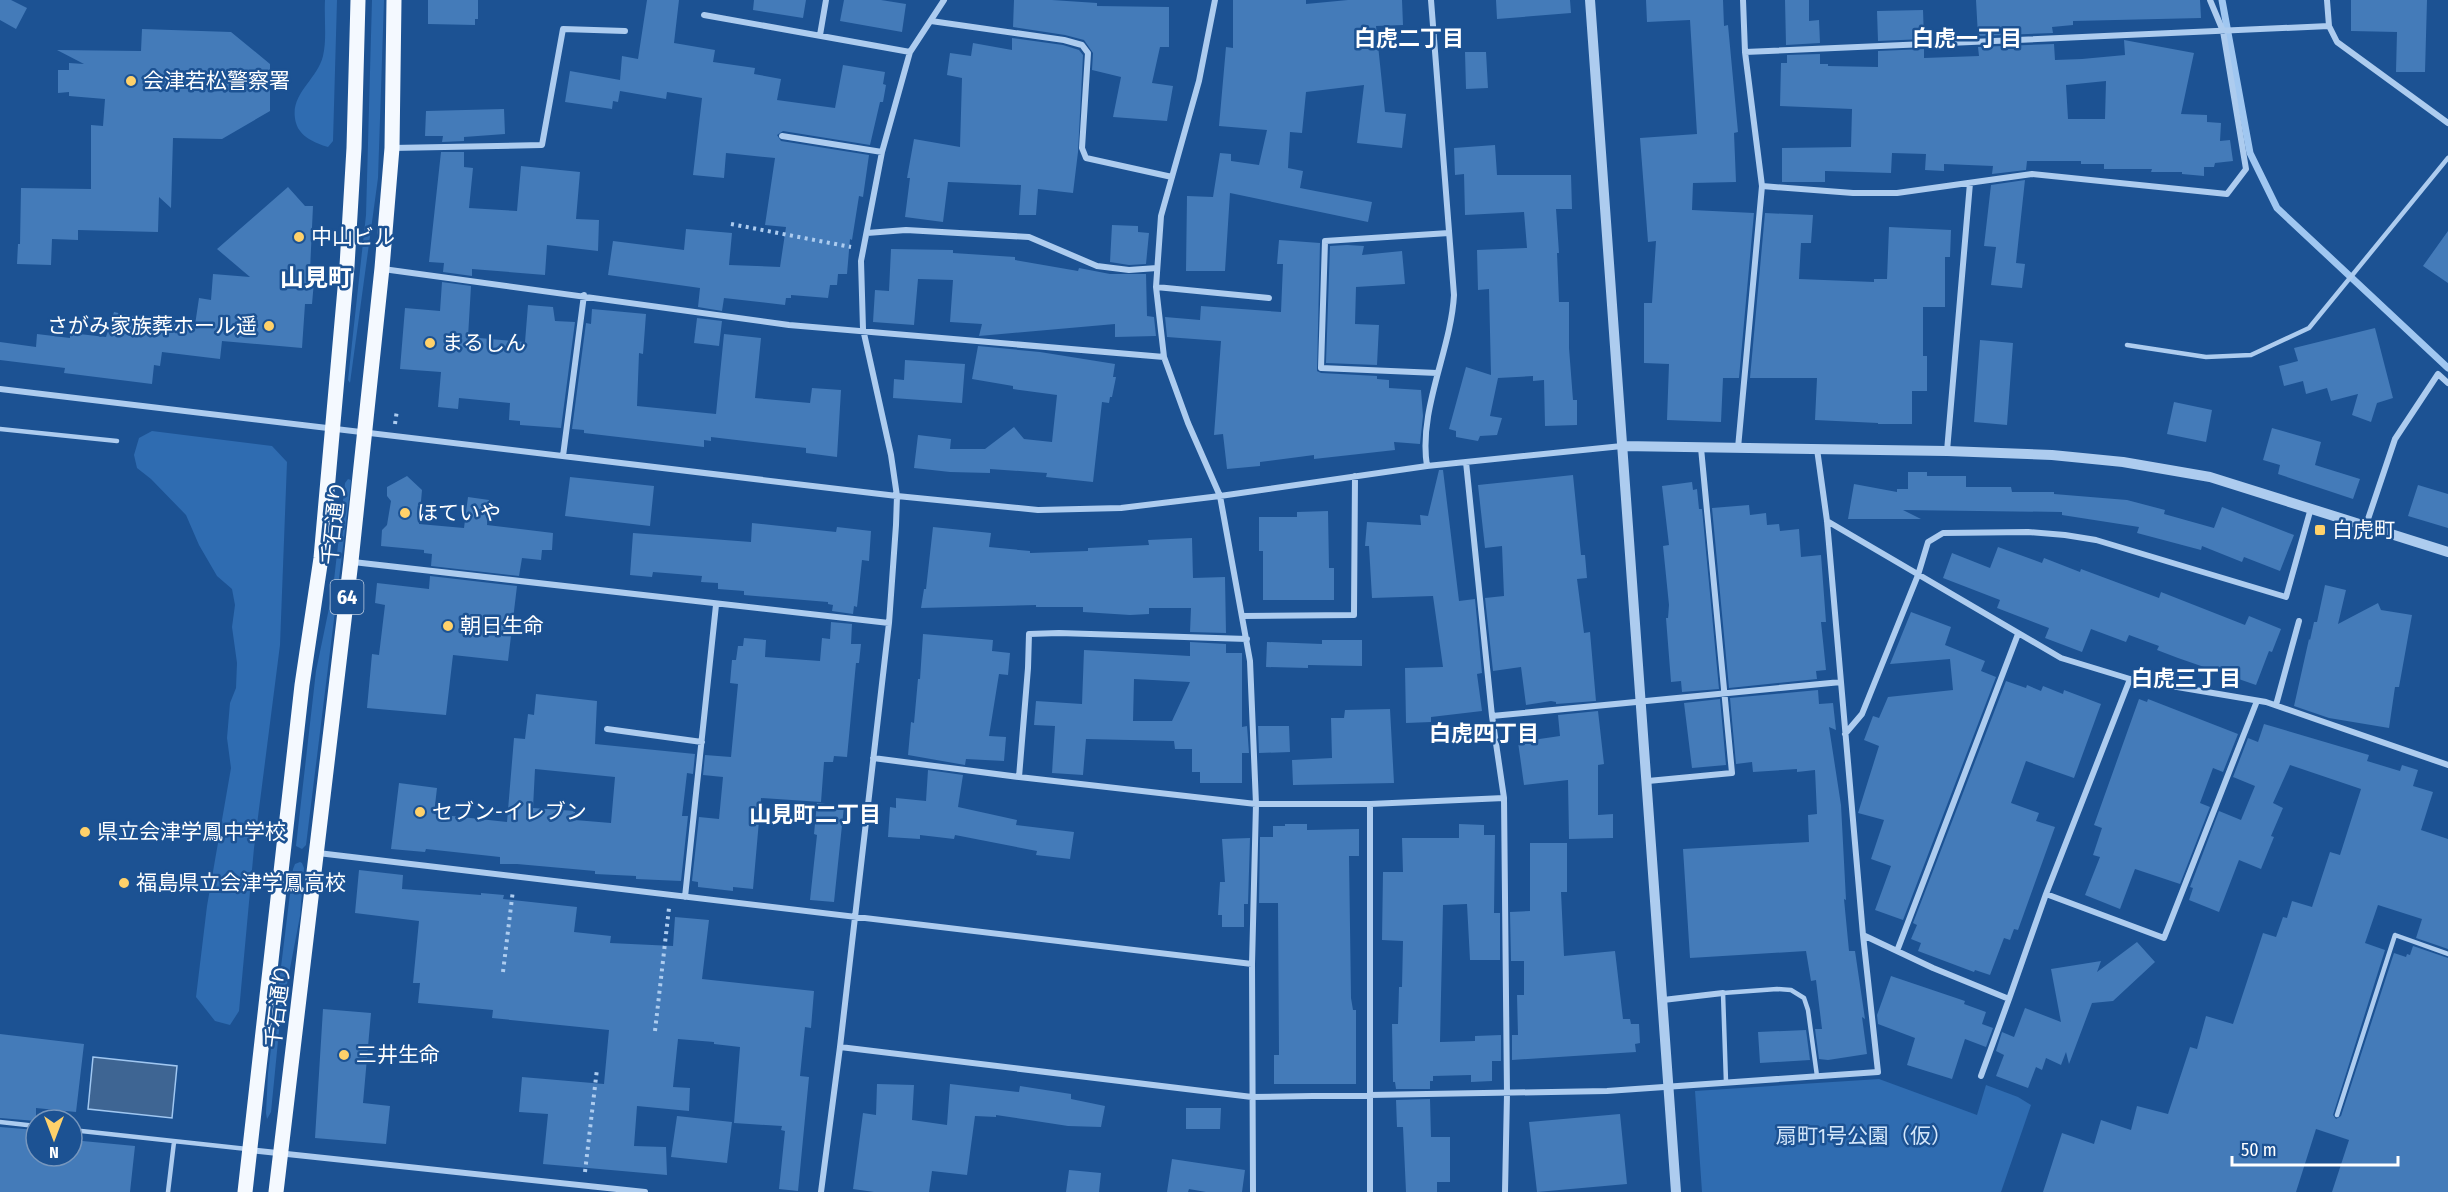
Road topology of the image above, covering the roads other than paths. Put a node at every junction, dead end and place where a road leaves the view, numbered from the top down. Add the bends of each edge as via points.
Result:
1 (358, 0) edge
2 (394, 0) edge
3 (826, 0) edge
4 (944, 0) edge
5 (1215, 0) edge
6 (1431, 0) edge
7 (1590, 0) edge
8 (1743, 0) edge
9 (2210, 0) edge
10 (2327, 0) edge
11 (704, 15) dead end
12 (932, 21) junction
13 (2329, 26) junction
14 (625, 31) dead end
15 (2223, 31) junction
16 (820, 35) junction
17 (910, 52) junction
18 (1745, 52) junction
19 (2448, 123) edge
20 (782, 136) dead end
21 (392, 148) junction
22 (882, 153) junction
23 (2448, 158) edge
24 (1172, 177) junction
25 (1970, 183) junction
26 (1762, 186) junction
27 (867, 233) junction
28 (1449, 233) junction
29 (382, 268) junction
30 (1156, 268) junction
31 (1156, 286) junction
32 (584, 295) junction
33 (1269, 298) dead end
34 (863, 329) junction
35 (2127, 345) dead end
36 (1164, 357) junction
37 (1437, 373) junction
38 (2448, 383) edge
39 (0, 389) edge
40 (333, 428) junction
41 (0, 429) edge
42 (366, 432) junction
43 (117, 441) dead end
44 (1622, 446) junction
45 (1701, 448) junction
46 (1738, 448) junction
47 (1817, 449) junction
48 (1947, 451) junction
49 (563, 456) junction
50 (1466, 462) junction
51 (1427, 466) junction
52 (1355, 476) junction
53 (897, 496) junction
54 (1220, 496) junction
55 (2311, 508) junction
56 (1827, 521) junction
57 (2366, 525) junction
58 (2448, 552) edge
59 (351, 561) junction
60 (1918, 575) junction
61 (716, 604) junction
62 (1242, 616) junction
63 (2299, 621) dead end
64 (889, 623) junction
65 (2018, 634) junction
66 (1247, 639) junction
67 (2130, 679) junction
68 (1841, 682) junction
69 (1726, 694) junction
70 (2257, 700) junction
71 (1642, 702) junction
72 (2276, 705) junction
73 (1492, 716) junction
74 (607, 729) dead end
75 (1845, 734) junction
76 (702, 742) junction
77 (873, 758) junction
78 (2448, 765) edge
79 (1019, 777) junction
80 (1648, 781) junction
81 (1504, 798) junction
82 (1256, 804) junction
83 (1370, 804) junction
84 (317, 854) junction
85 (2046, 894) junction
86 (685, 897) junction
87 (855, 915) junction
88 (1863, 935) junction
89 (1897, 951) junction
90 (2448, 954) edge
91 (1252, 964) junction
92 (1724, 993) junction
93 (2009, 999) junction
94 (1663, 1000) junction
95 (840, 1047) junction
96 (1817, 1076) junction
97 (1981, 1076) dead end
98 (1725, 1082) junction
99 (1668, 1086) junction
100 (1507, 1094) junction
101 (1252, 1097) junction
102 (1371, 1097) junction
103 (2337, 1114) dead end
104 (0, 1122) edge
105 (24, 1125) edge
106 (84, 1131) edge
107 (174, 1142) junction
108 (250, 1150) junction
109 (281, 1153) junction
110 (624, 1191) edge
111 (168, 1192) edge
112 (245, 1192) edge
113 (276, 1192) edge
114 (645, 1192) edge
115 (820, 1192) edge
116 (1253, 1192) edge
117 (1370, 1192) edge
118 (1505, 1192) edge
119 (1676, 1192) edge

1 - 40 main road, 千石通り / 64 via 354,159
2 - 21 main road, 千石通り / 64
3 - 16 street
4 - 12 street
5 - 24 street via 1199,81
6 - 28 street
7 - 44 street
8 - 18 street
9 - 15 street
10 - 13 street
11 - 16 street
12 - 17 street
12 - 24 street via 1082,45 1088,53 1083,155
13 - 15 street
13 - 19 street via 2337,42
14 - 21 street via 563,29 542,145
15 - 18 street
15 - 25 street via 2246,169 2226,194 2032,174
16 - 17 street
17 - 22 street
18 - 26 street
20 - 22 street
21 - 29 main road, 千石通り / 64
22 - 27 street
23 - 35 lane via 2309,328 2251,355 2206,357
24 - 30 street via 1161,216
25 - 26 street via 1897,194
25 - 48 street
26 - 46 street
27 - 30 street via 906,230 1029,237 1097,266
27 - 34 street via 861,261
28 - 37 street via 1453,308
28 - 37 street via 1325,242 1321,368
29 - 32 street
29 - 42 main road, 千石通り / 64
30 - 31 street
31 - 33 street
31 - 36 street
32 - 34 street via 789,325
32 - 49 street
34 - 36 street
34 - 53 street
36 - 54 street
37 - 51 street via 1425,446
38 - 57 street via 2438,374 2399,431
39 - 40 street
40 - 42 street
40 - 108 main road, 千石通り / 64
41 - 43 lane
42 - 49 street
42 - 59 main road, 千石通り / 64
44 - 45 street
44 - 50 street
44 - 71 street
45 - 46 street
45 - 69 street
46 - 47 street
47 - 48 street
47 - 56 street
48 - 55 street via 2123,462 2210,477
49 - 53 street
50 - 51 street
50 - 73 street
51 - 52 street
52 - 54 street
52 - 62 street via 1354,615
53 - 54 street via 1038,510 1121,508
53 - 64 street
54 - 62 street
55 - 57 street
55 - 60 street via 2286,597 2096,540 2028,532 1943,533 1928,542
56 - 60 street
56 - 68 street
57 - 58 street
59 - 61 street
59 - 84 main road, 千石通り / 64
60 - 65 street
60 - 75 street via 1862,714
61 - 64 street
61 - 76 street
62 - 66 street
63 - 72 street
64 - 77 street
65 - 67 street via 2061,658
65 - 89 street
66 - 79 street via 1029,634
66 - 82 street
67 - 70 street
67 - 85 street
68 - 69 street
68 - 75 street
69 - 71 street
69 - 80 street via 1732,773
70 - 72 street
70 - 85 street via 2164,938
71 - 73 street
71 - 80 street
72 - 78 street
73 - 81 street
74 - 76 street
75 - 88 street
76 - 86 street
77 - 79 street
77 - 87 street
79 - 82 street
80 - 94 street
81 - 83 street
81 - 100 street
82 - 83 street
82 - 91 street
83 - 102 street
84 - 86 street
84 - 109 main road, 千石通り / 64
85 - 93 street
86 - 87 street
87 - 91 street
87 - 95 street
88 - 89 street
88 - 96 street via 1878,1072
89 - 93 street
90 - 103 lane via 2395,935
91 - 101 street
92 - 94 street
92 - 96 lane via 1777,989 1791,990 1804,998
92 - 98 lane
93 - 97 street
94 - 99 street
95 - 101 street
95 - 115 street
96 - 98 street
98 - 99 street
99 - 100 street
99 - 119 street
100 - 102 street
100 - 118 street
101 - 102 street
101 - 116 street
102 - 117 street
104 - 105 lane
106 - 107 lane
107 - 108 lane
107 - 111 lane
108 - 109 street
108 - 112 main road, 千石通り / 64
109 - 110 street
109 - 113 main road, 千石通り / 64
110 - 114 street

